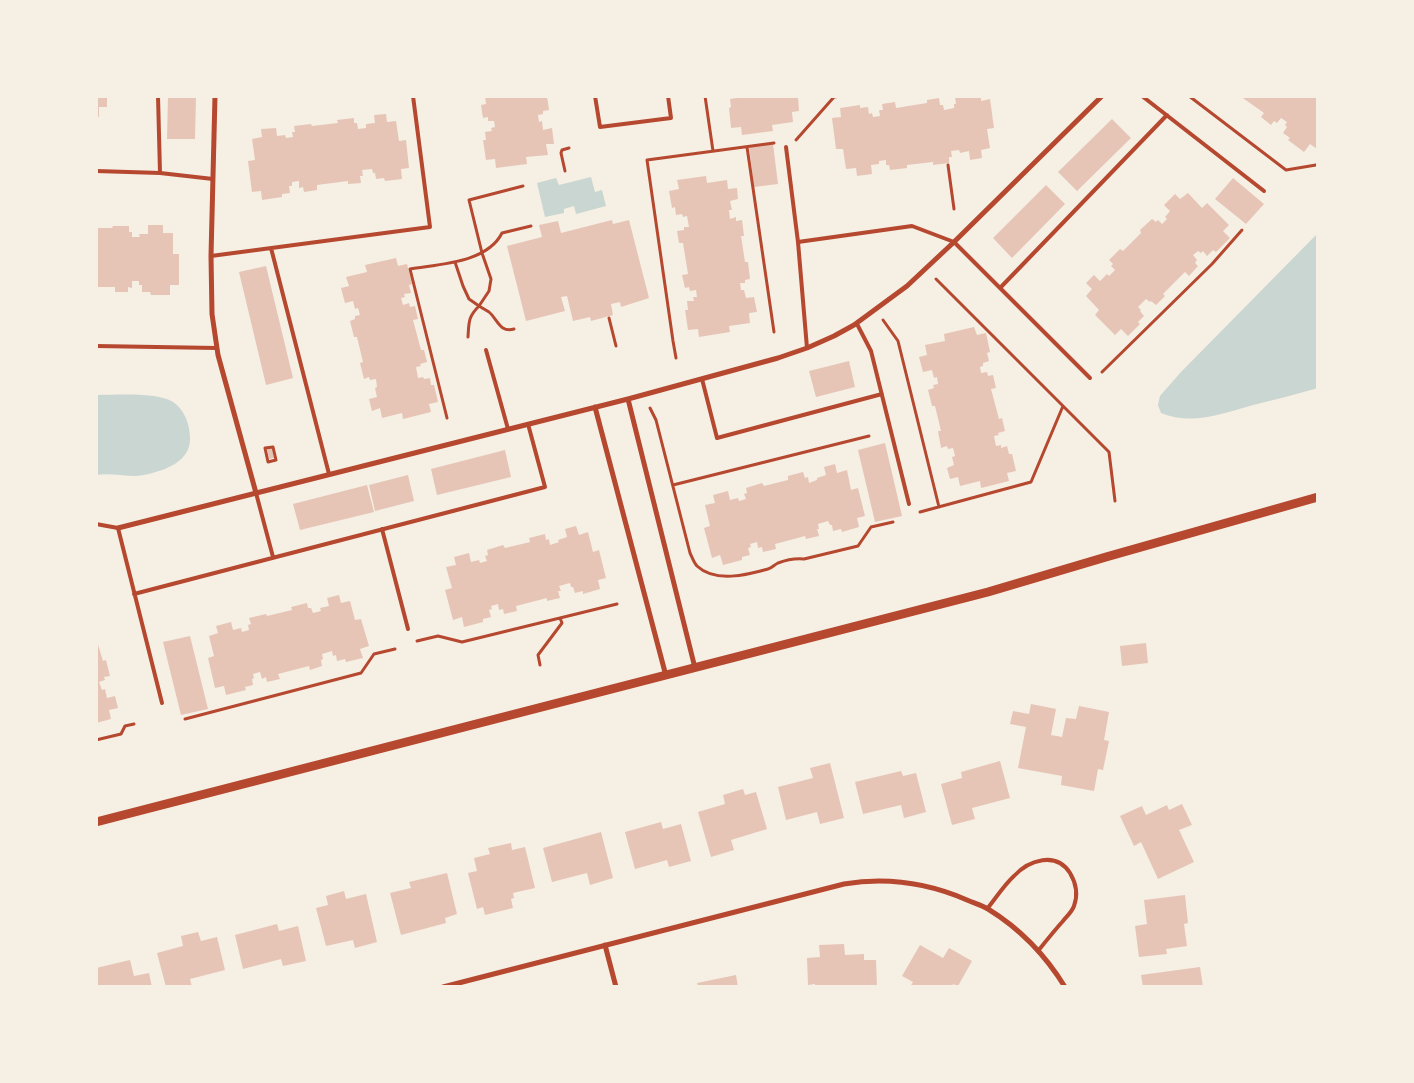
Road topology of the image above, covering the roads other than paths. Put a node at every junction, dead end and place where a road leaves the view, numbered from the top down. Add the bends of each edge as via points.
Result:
1 (158, 96) edge
2 (215, 96) edge
3 (413, 96) edge
4 (595, 96) edge
5 (668, 96) edge
6 (1102, 96) edge
7 (1142, 96) edge
8 (1167, 115) junction
9 (786, 147) dead end
10 (96, 171) edge
11 (160, 173) junction
12 (213, 179) junction
13 (1264, 191) dead end
14 (798, 242) junction
15 (954, 242) junction
16 (271, 248) junction
17 (211, 256) junction
18 (1000, 288) junction
19 (857, 324) junction
20 (96, 346) edge
21 (217, 348) junction
22 (808, 348) junction
23 (486, 350) dead end
24 (1090, 378) dead end
25 (702, 379) junction
26 (882, 394) junction
27 (628, 399) junction
28 (595, 407) junction
29 (528, 424) junction
30 (508, 429) junction
31 (329, 474) junction
32 (256, 493) junction
33 (1318, 497) edge
34 (909, 504) dead end
35 (96, 524) edge
36 (118, 528) junction
37 (382, 529) junction
38 (273, 558) junction
39 (134, 594) junction
40 (408, 629) dead end
41 (695, 668) junction
42 (666, 676) junction
43 (162, 703) dead end
44 (96, 822) edge
45 (987, 909) junction
46 (605, 945) junction
47 (1038, 951) junction
48 (443, 987) edge
49 (616, 987) edge
50 (1065, 987) edge

1 - 11 lane
2 - 12 street
3 - 16 lane via 430,227
4 - 5 lane via 600,127 671,118
6 - 15 street
7 - 8 lane
8 - 13 lane
8 - 18 lane
9 - 14 lane
10 - 11 lane
11 - 12 lane
12 - 17 street
14 - 15 lane via 912,226
14 - 22 lane
15 - 18 lane
15 - 19 street via 907,286
16 - 17 lane
16 - 31 lane
17 - 21 street
18 - 24 lane
19 - 22 street
19 - 26 lane via 871,351
20 - 21 lane
21 - 32 street
22 - 25 street
23 - 30 lane
25 - 26 lane via 717,438
25 - 27 street
26 - 34 lane
27 - 28 street
27 - 41 street
28 - 29 street
28 - 42 street
29 - 30 street
29 - 37 lane via 545,487
30 - 31 street
31 - 32 street
32 - 36 street
32 - 38 lane
33 - 41 street via 988,592
35 - 36 lane
36 - 39 lane
37 - 38 lane
37 - 40 lane
38 - 39 lane
39 - 43 lane
41 - 42 street
42 - 44 street
45 - 46 street via 953,894 920,885 858,882
45 - 47 street via 1014,927
45 - 47 lane via 1022,869 1043,860 1061,862 1075,887 1074,908
46 - 48 street
46 - 49 street
47 - 50 street

